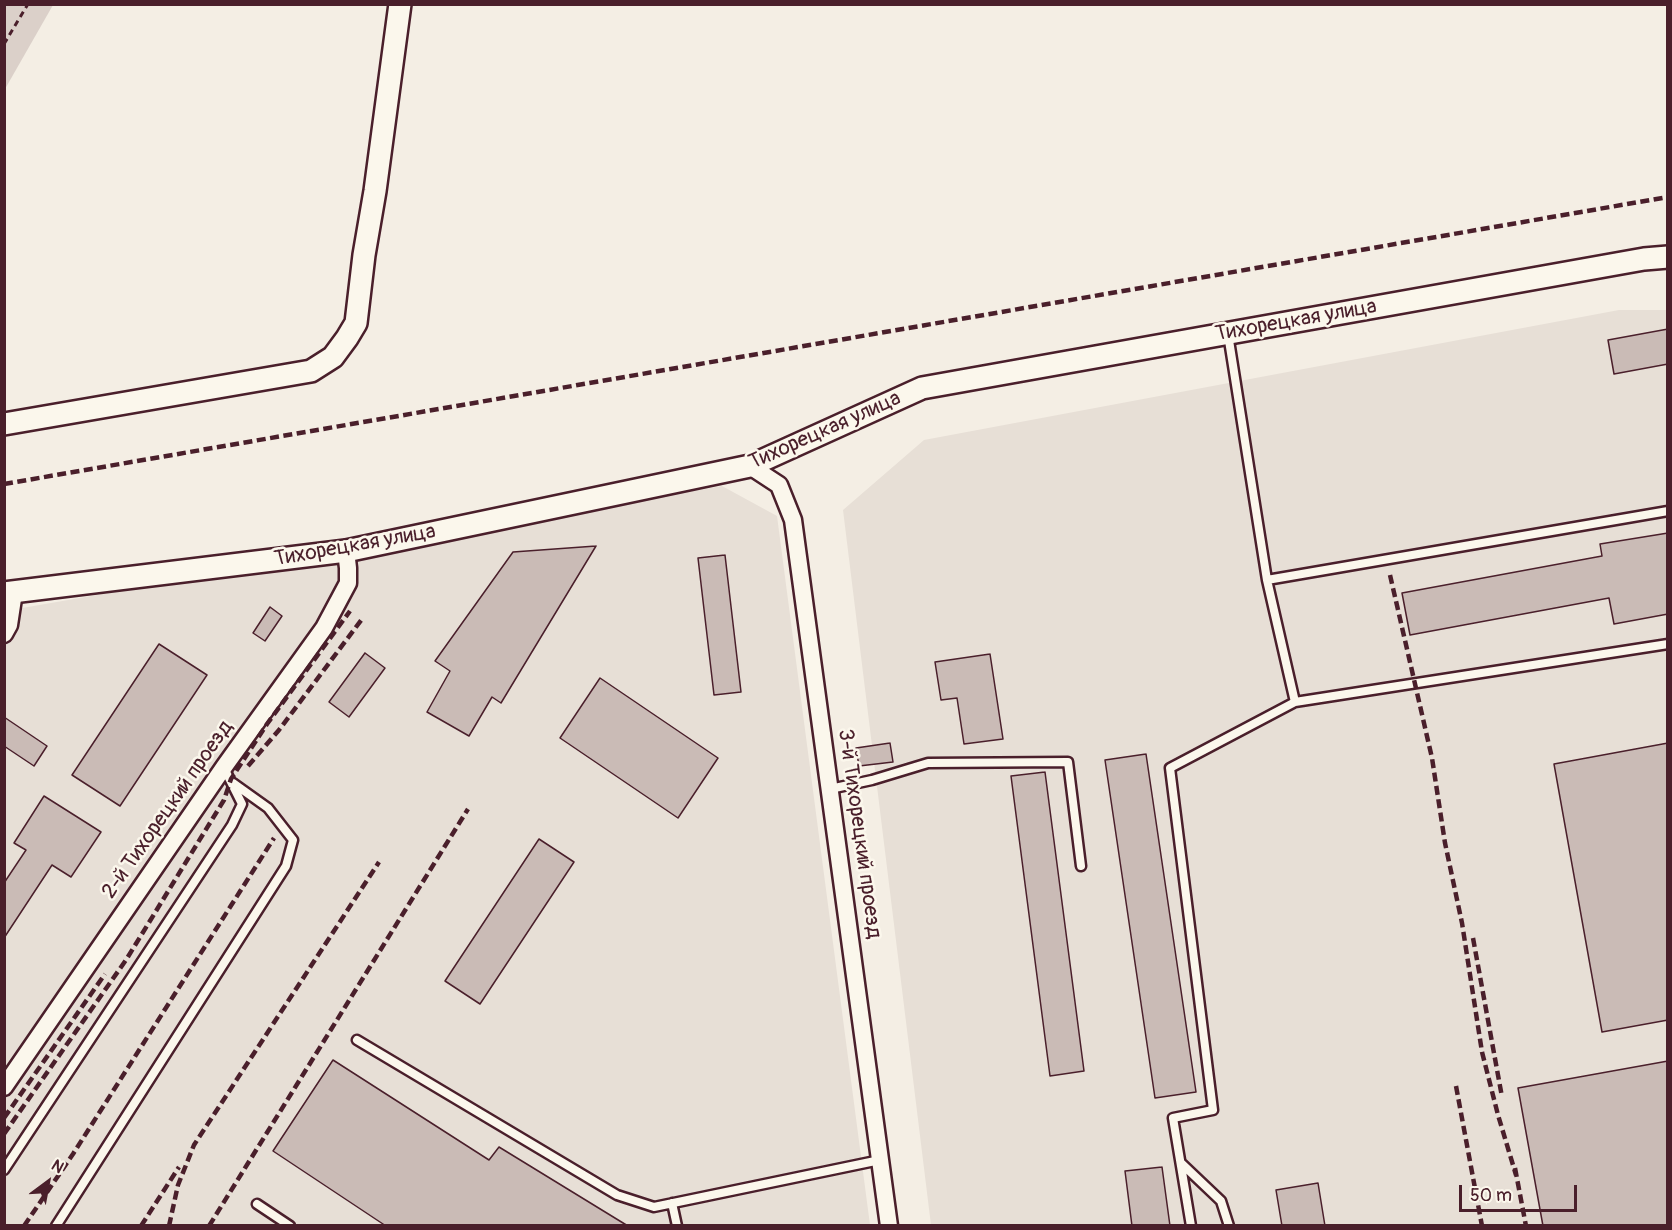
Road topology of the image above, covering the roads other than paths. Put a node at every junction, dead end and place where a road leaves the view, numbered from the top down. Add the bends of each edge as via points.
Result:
1 (400, 4) edge
2 (1668, 257) edge
3 (1644, 259) junction
4 (1668, 271) edge
5 (1228, 333) junction
6 (4, 424) edge
7 (750, 466) junction
8 (1668, 511) edge
9 (346, 551) junction
10 (1267, 580) junction
11 (9, 593) edge
12 (4, 634) edge
13 (1668, 644) edge
14 (1295, 702) junction
15 (224, 767) junction
16 (233, 783) junction
17 (830, 789) junction
18 (1081, 866) dead end
19 (357, 1040) dead end
20 (4, 1087) edge
21 (881, 1160) junction
22 (1181, 1162) junction
23 (4, 1170) edge
24 (672, 1203) junction
25 (256, 1204) dead end
26 (56, 1226) edge
27 (290, 1226) edge
28 (677, 1226) edge
29 (889, 1226) edge
30 (1191, 1226) edge
31 (1229, 1226) edge

1 - 6 street via 356,323 333,357 311,371
2 - 3 street, Тихорецкая улица
3 - 4 street
3 - 5 street, Тихорецкая улица
5 - 7 street, Тихорецкая улица via 922,388
5 - 10 lane
7 - 9 street, Тихорецкая улица
7 - 17 street, 3-й Тихорецкий проезд via 779,485 793,520
8 - 10 lane
9 - 11 street, Тихорецкая улица
9 - 15 street, 2-й Тихорецкий проезд via 348,583 324,628
10 - 14 lane
11 - 12 street via 9,626
13 - 14 lane
14 - 22 lane via 1170,768 1212,1110 1173,1118
15 - 16 lane
15 - 20 street, 2-й Тихорецкий проезд
16 - 23 lane via 242,804 232,825
16 - 26 lane via 268,808 293,840 286,866
17 - 18 lane via 928,764 1068,762
17 - 21 street, 3-й Тихорецкий проезд
19 - 24 lane via 617,1195 654,1207
21 - 24 lane
21 - 29 street, 3-й Тихорецкий проезд
22 - 30 lane
22 - 31 lane via 1221,1202
24 - 28 lane
25 - 27 lane

